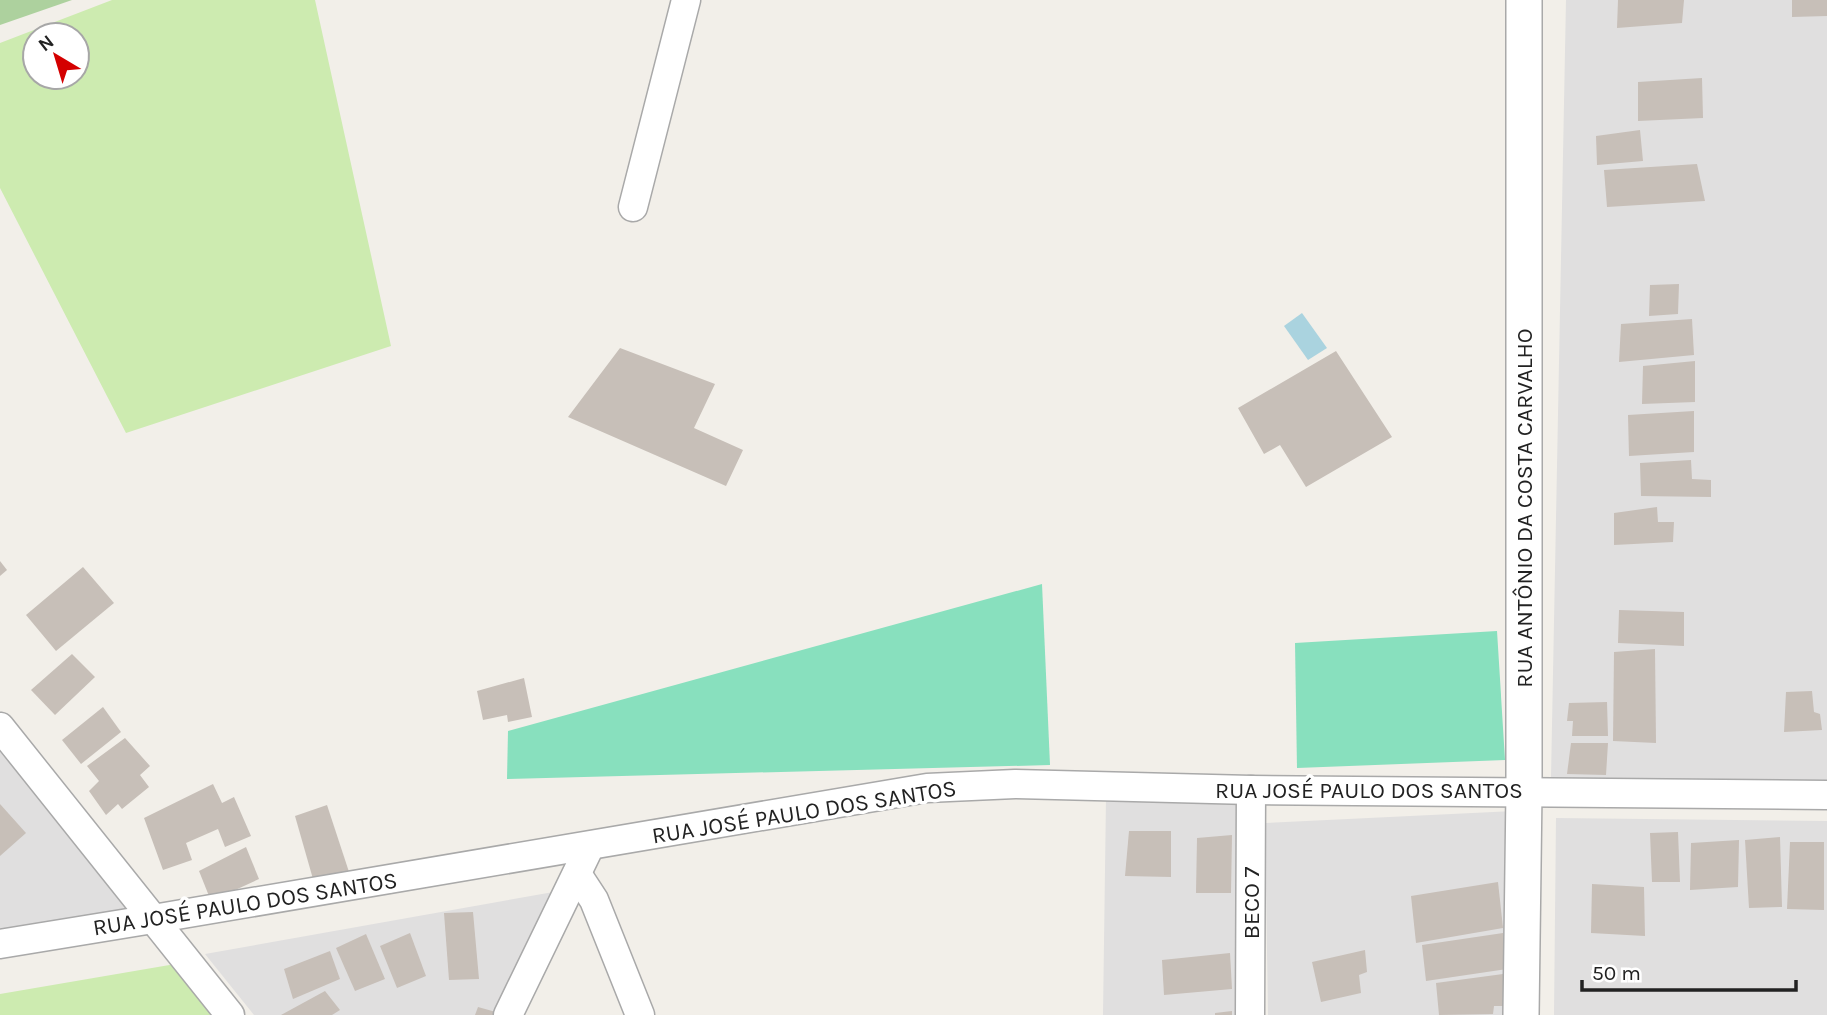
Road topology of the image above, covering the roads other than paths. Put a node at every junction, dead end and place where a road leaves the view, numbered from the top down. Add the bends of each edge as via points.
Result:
1 (686, 0) edge
2 (1524, 0) edge
3 (633, 207) dead end
4 (0, 727) edge
5 (1251, 790) junction
6 (1524, 791) junction
7 (1827, 795) edge
8 (590, 846) junction
9 (577, 874) junction
10 (153, 919) junction
11 (0, 944) edge
12 (230, 1015) edge
13 (508, 1015) edge
14 (640, 1015) edge
15 (1250, 1015) edge
16 (1521, 1015) edge

1 - 3 street
2 - 6 street, RUA ANTÔNIO DA COSTA CARVALHO
4 - 10 street
5 - 6 street, RUA JOSÉ PAULO DOS SANTOS
5 - 8 street, RUA JOSÉ PAULO DOS SANTOS via 1015,784 927,788
5 - 15 street, BECO 7
6 - 7 street, RUA JOSÉ PAULO DOS SANTOS
6 - 16 street, RUA ANTÔNIO DA COSTA CARVALHO
8 - 9 street
8 - 10 street, RUA JOSÉ PAULO DOS SANTOS
9 - 13 street
9 - 14 street via 594,900
10 - 11 street, RUA JOSÉ PAULO DOS SANTOS
10 - 12 street

